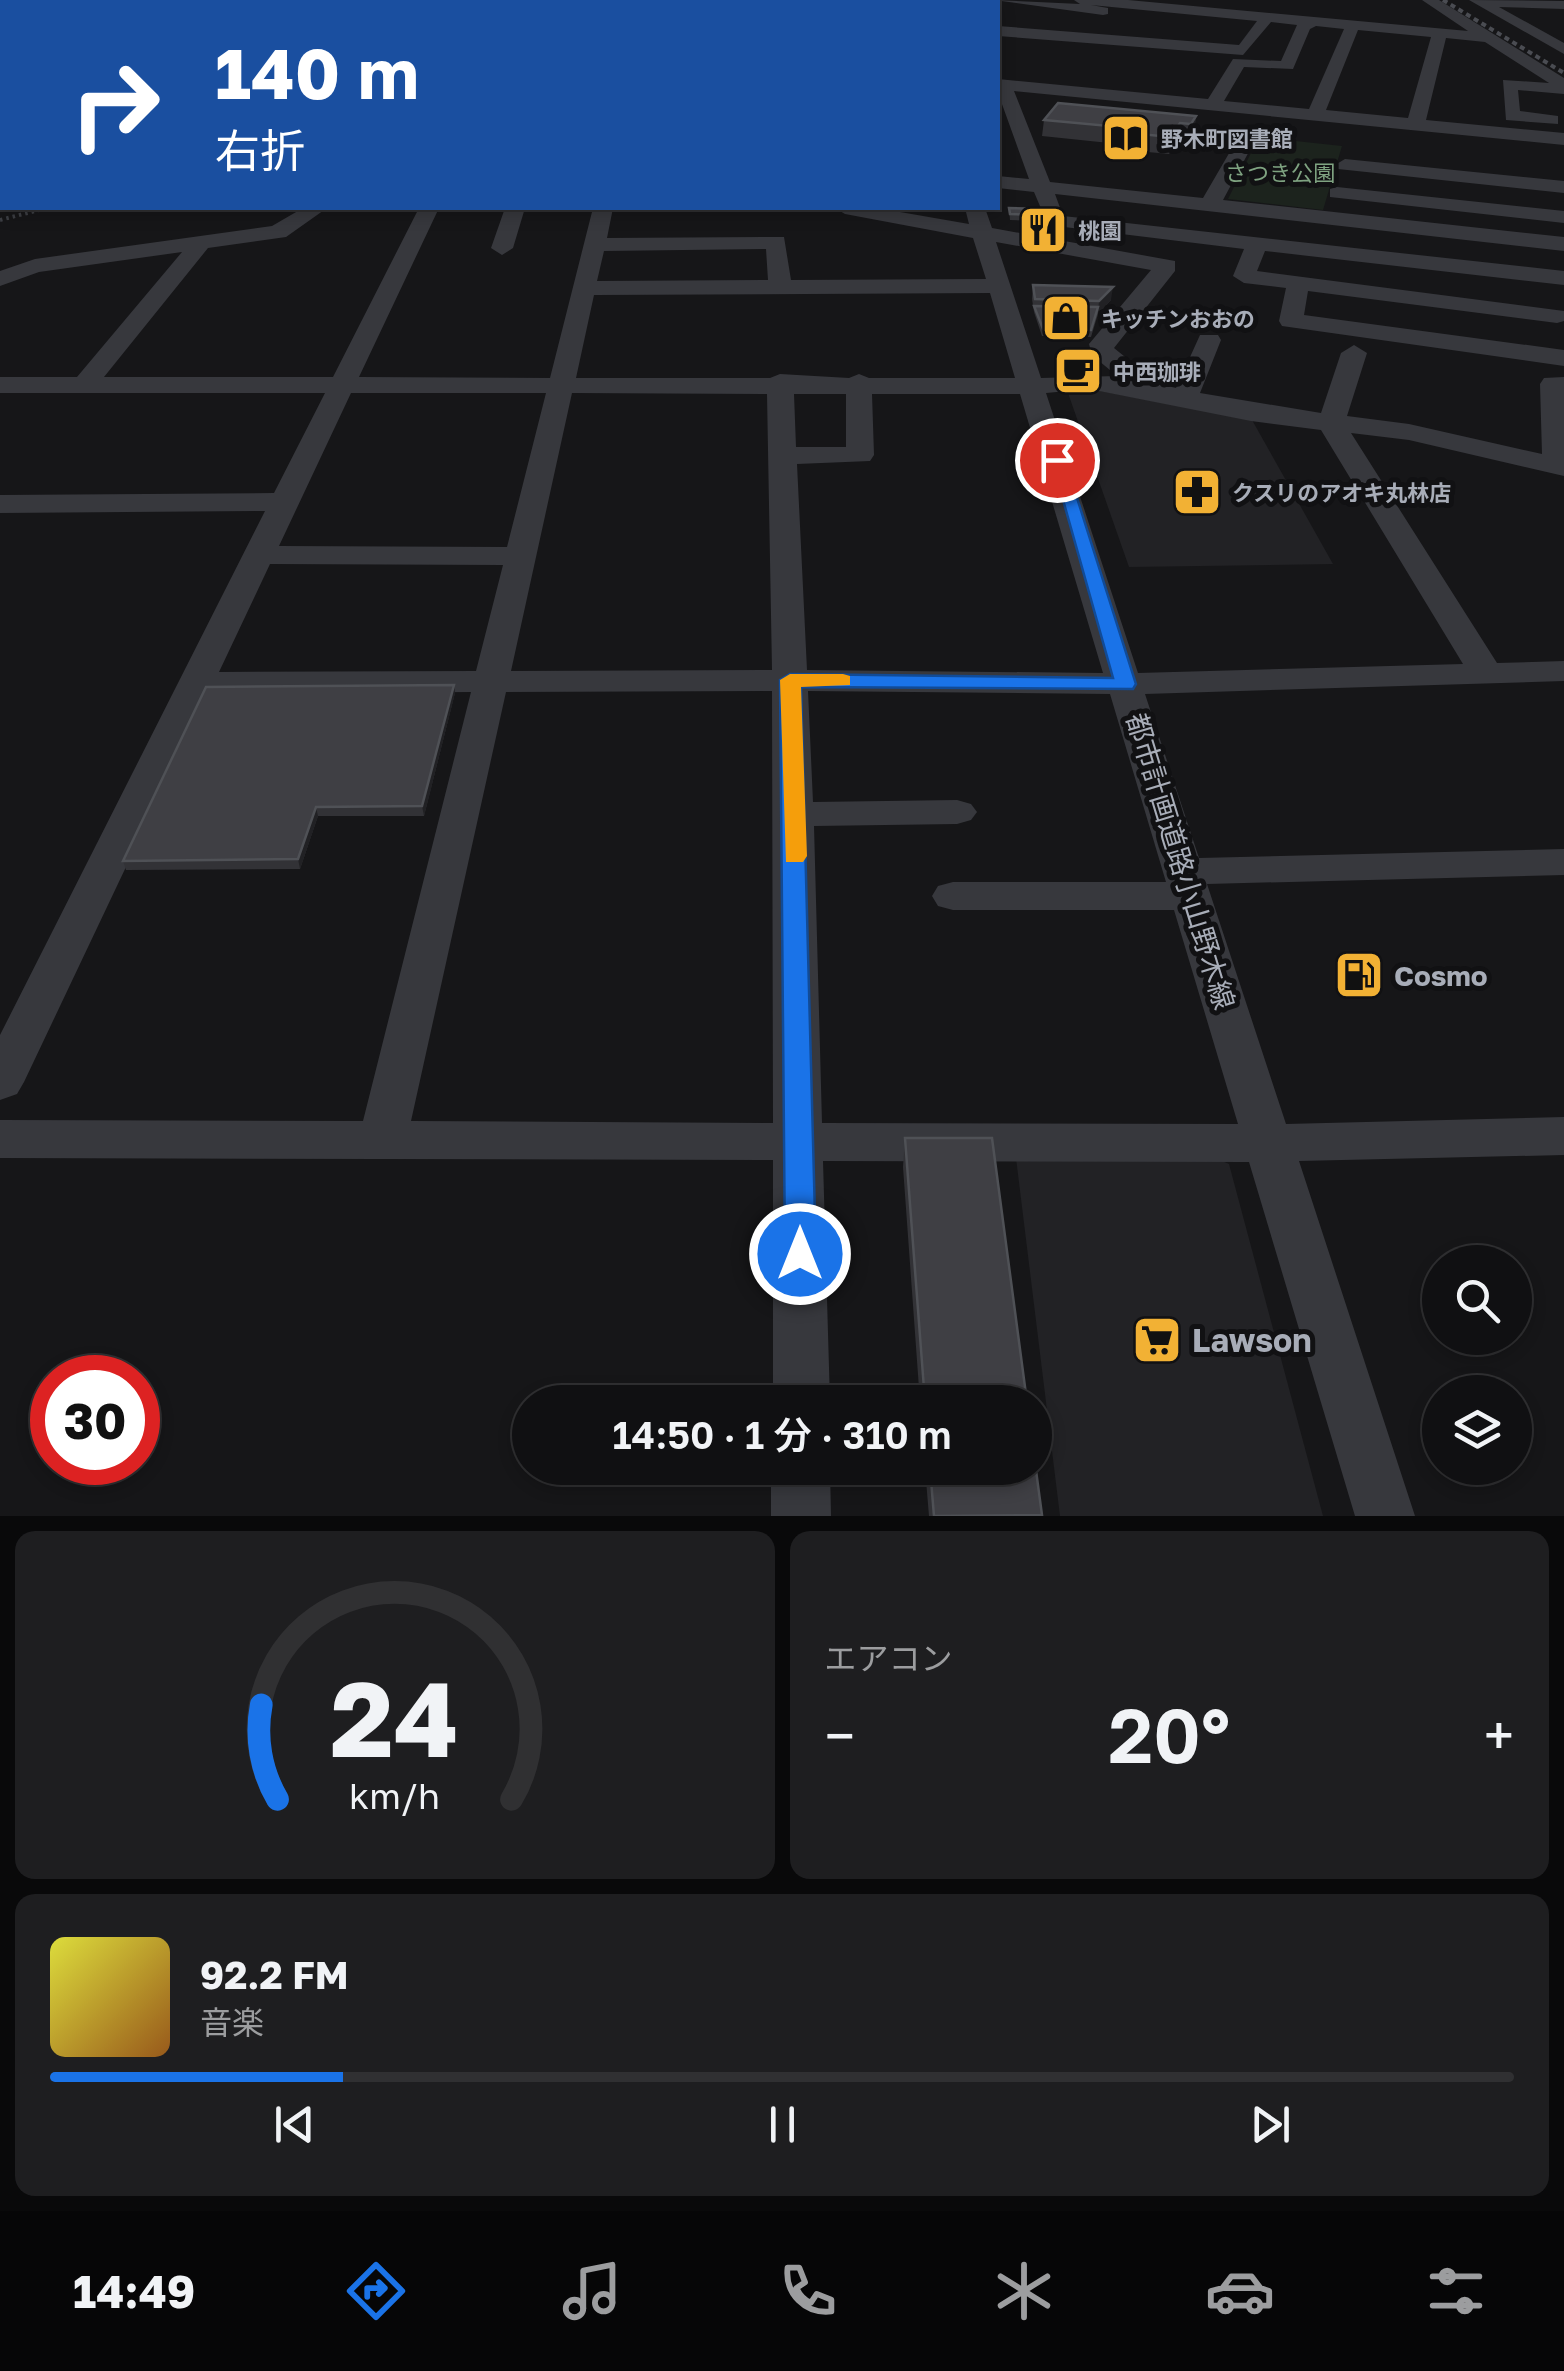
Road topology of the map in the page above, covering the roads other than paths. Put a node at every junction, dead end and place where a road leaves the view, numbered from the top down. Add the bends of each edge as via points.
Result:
1 (1000, 0) edge
2 (1081, 0) edge
3 (1429, 0) edge
4 (1477, 1) edge
5 (1297, 2) dead end
6 (1546, 2) edge
7 (1379, 6) dead end
8 (1564, 6) edge
9 (1339, 7) dead end
10 (1506, 18) junction
11 (1264, 21) junction
12 (1564, 22) edge
13 (1310, 23) junction
14 (1004, 27) edge
15 (1352, 27) junction
16 (1416, 33) junction
17 (1438, 35) junction
18 (1491, 38) junction
19 (1250, 41) junction
20 (1564, 49) edge
21 (1000, 84) edge
22 (1564, 87) edge
23 (1127, 97) junction
24 (1213, 105) junction
25 (1306, 114) junction
26 (1416, 124) junction
27 (1563, 135) edge
28 (1352, 142) dead end
29 (1345, 165) junction
30 (1000, 182) edge
31 (1042, 186) junction
32 (1564, 187) edge
33 (1337, 192) junction
34 (1210, 205) junction
35 (314, 210) edge
36 (428, 210) edge
37 (514, 210) edge
38 (603, 210) edge
39 (867, 210) edge
40 (1564, 217) edge
41 (1329, 218) junction
42 (978, 220) edge
43 (1431, 230) junction
44 (200, 243) junction
45 (1257, 243) junction
46 (597, 244) junction
47 (1564, 244) edge
48 (502, 248) dead end
49 (1491, 271) junction
50 (1564, 278) edge
51 (0, 279) edge
52 (1298, 284) junction
53 (999, 286) junction
54 (586, 288) junction
55 (780, 288) junction
56 (1561, 317) edge
57 (1209, 340) dead end
58 (1314, 347) dead end
59 (1564, 358) edge
60 (780, 382) junction
61 (859, 382) junction
62 (85, 384) junction
63 (343, 384) junction
64 (563, 384) junction
65 (1128, 384) junction
66 (0, 385) edge
67 (1564, 385) edge
68 (1034, 386) junction
69 (1184, 400) junction
70 (1331, 424) junction
71 (1559, 431) edge
72 (785, 456) junction
73 (1560, 467) edge
74 (285, 502) junction
75 (0, 504) edge
76 (260, 555) junction
77 (522, 556) junction
78 (1564, 671) edge
79 (1486, 672) junction
80 (790, 680) junction
81 (494, 682) junction
82 (198, 683) junction
83 (1126, 684) junction
84 (956, 812) dead end
85 (794, 814) junction
86 (1564, 862) edge
87 (1189, 884) junction
88 (953, 896) dead end
89 (0, 1082) edge
90 (1564, 1136) edge
91 (0, 1139) edge
92 (382, 1142) junction
93 (800, 1143) junction
94 (1269, 1143) junction
95 (801, 1385) edge
96 (801, 1485) edge
97 (801, 1516) edge
98 (1386, 1516) edge

1 - 11 street
2 - 11 street
3 - 18 street
4 - 6 street
4 - 10 street
5 - 9 street
6 - 8 street
7 - 16 street
10 - 12 street
10 - 20 street
11 - 13 street
11 - 19 street
13 - 15 street
13 - 24 street via 1288,66 1239,62
14 - 19 street
14 - 19 street via 1166,51 1244,50
14 - 23 street via 1019,65 1140,82
15 - 16 street
15 - 25 street
16 - 17 street
17 - 18 street
17 - 26 street
18 - 22 street
21 - 23 street
21 - 31 street via 1020,109
22 - 27 street via 1510,84 1512,116
23 - 24 street
24 - 25 street
25 - 26 street
25 - 34 street via 1259,132
26 - 27 street
28 - 29 street
29 - 32 street
29 - 33 street
30 - 31 street
31 - 34 street
31 - 45 street via 1055,222
33 - 40 street
33 - 41 street
34 - 41 street
35 - 44 street via 278,232
36 - 63 street
37 - 48 street
38 - 46 street
39 - 42 street
41 - 43 street
42 - 53 street, 都市計画道路小山野木線
42 - 65 street via 1167,266 1101,344 1131,374
43 - 47 street
43 - 49 street
44 - 51 street via 35,266
44 - 62 street
45 - 49 street
45 - 52 street via 1244,276
46 - 54 street
46 - 55 street via 776,242
49 - 50 street
49 - 56 street
52 - 56 street
52 - 59 street via 1291,321
53 - 55 street
53 - 68 street, 都市計画道路小山野木線
54 - 55 street
54 - 64 street
57 - 69 street
58 - 70 street via 1366,355
60 - 61 street
60 - 64 street
60 - 72 street
61 - 68 street
61 - 72 street via 860,455
62 - 63 street
62 - 66 street
63 - 64 street
63 - 74 street
64 - 77 street
65 - 68 street
65 - 69 street
67 - 71 street via 1553,384
68 - 83 street, 都市計画道路小山野木線
69 - 70 street
70 - 73 street via 1408,432
70 - 79 street
71 - 73 street
72 - 80 street
74 - 75 street
74 - 76 street
76 - 77 street
76 - 82 street
77 - 81 street
78 - 79 street
79 - 83 street
80 - 81 street
80 - 83 street
80 - 85 street
81 - 82 street
81 - 92 street
82 - 89 street
83 - 87 street, 都市計画道路小山野木線
84 - 85 street
85 - 93 street
86 - 87 street
87 - 88 street
87 - 94 street, 都市計画道路小山野木線
90 - 94 street
91 - 92 street
92 - 93 street
93 - 94 street
93 - 95 street
94 - 98 street, 都市計画道路小山野木線
96 - 97 street

